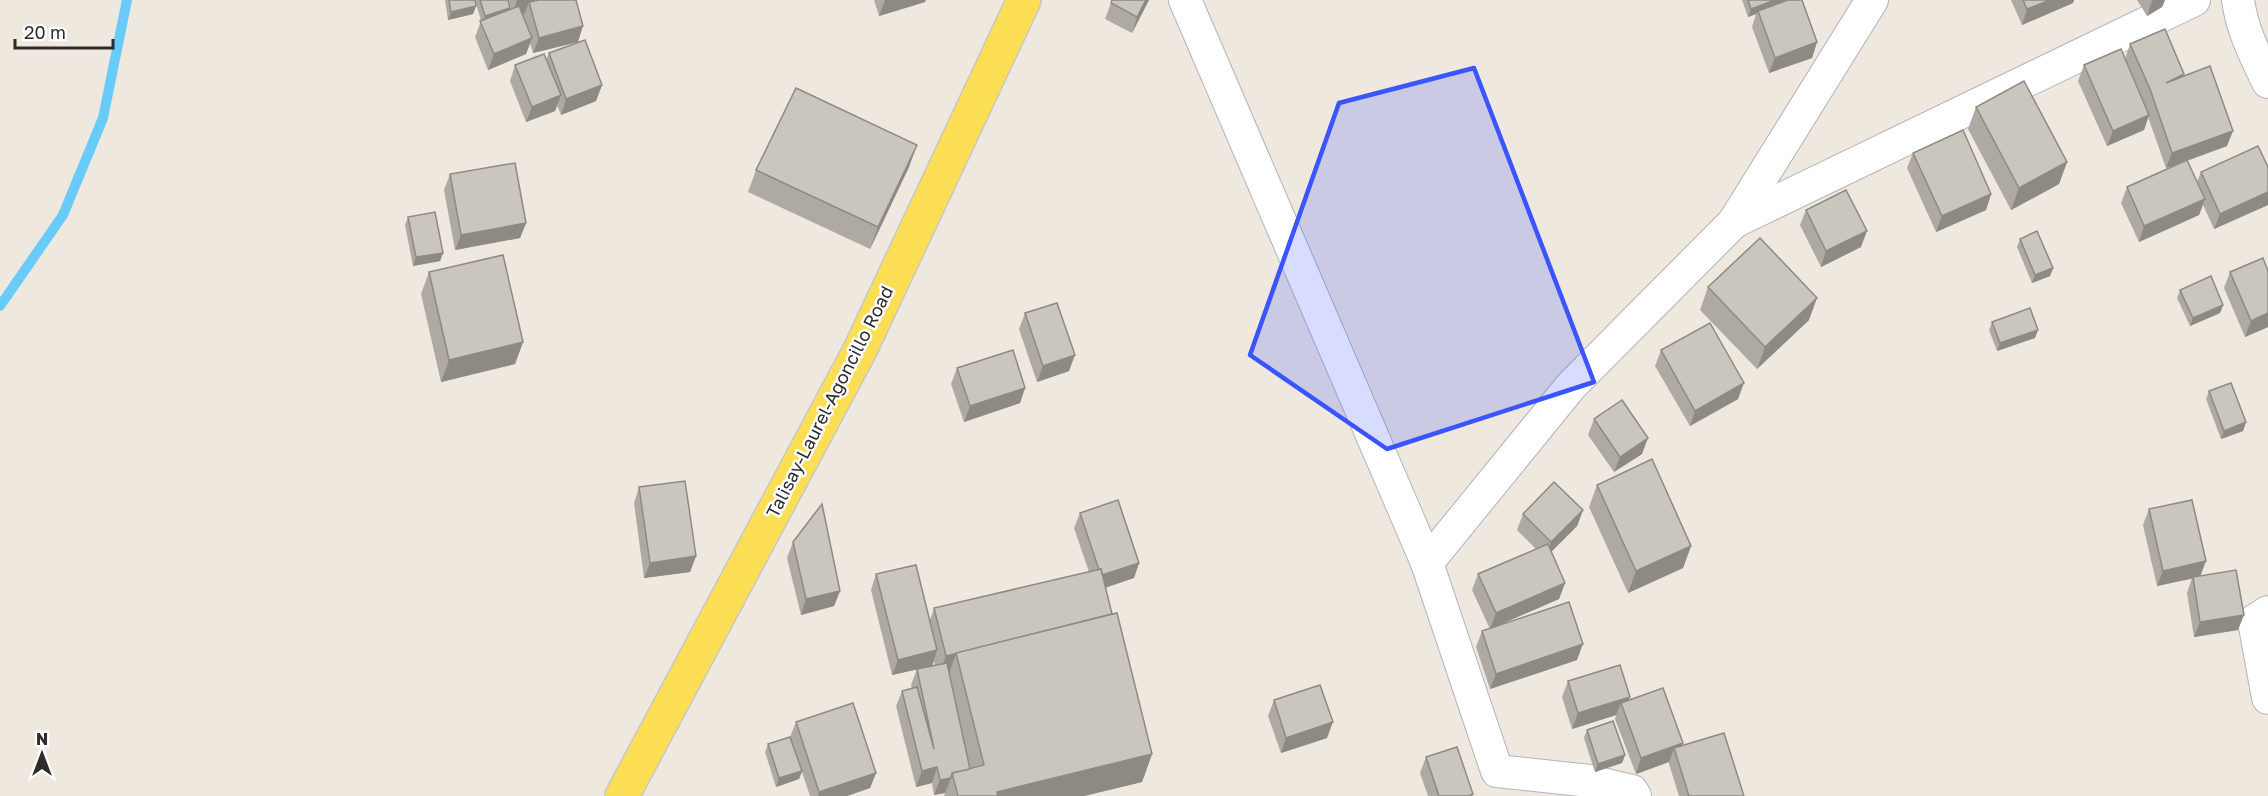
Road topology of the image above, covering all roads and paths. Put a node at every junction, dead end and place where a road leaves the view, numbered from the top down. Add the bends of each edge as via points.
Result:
1 (1024, 0) edge
2 (1185, 0) edge
3 (1872, 0) edge
4 (2194, 0) edge
5 (2238, 0) edge
6 (2268, 82) edge
7 (1734, 222) junction
8 (1427, 563) junction
9 (2268, 612) edge
10 (2268, 698) edge
11 (622, 796) edge
12 (1635, 796) edge

1 - 11 main road, Talisay-Laurel-Agoncillo Road via 860,350
2 - 8 street
3 - 7 street
4 - 7 street
5 - 6 street via 2249,43
7 - 8 street via 1571,386
8 - 12 street via 1497,771 1590,781 1632,791
9 - 10 street via 2254,621

